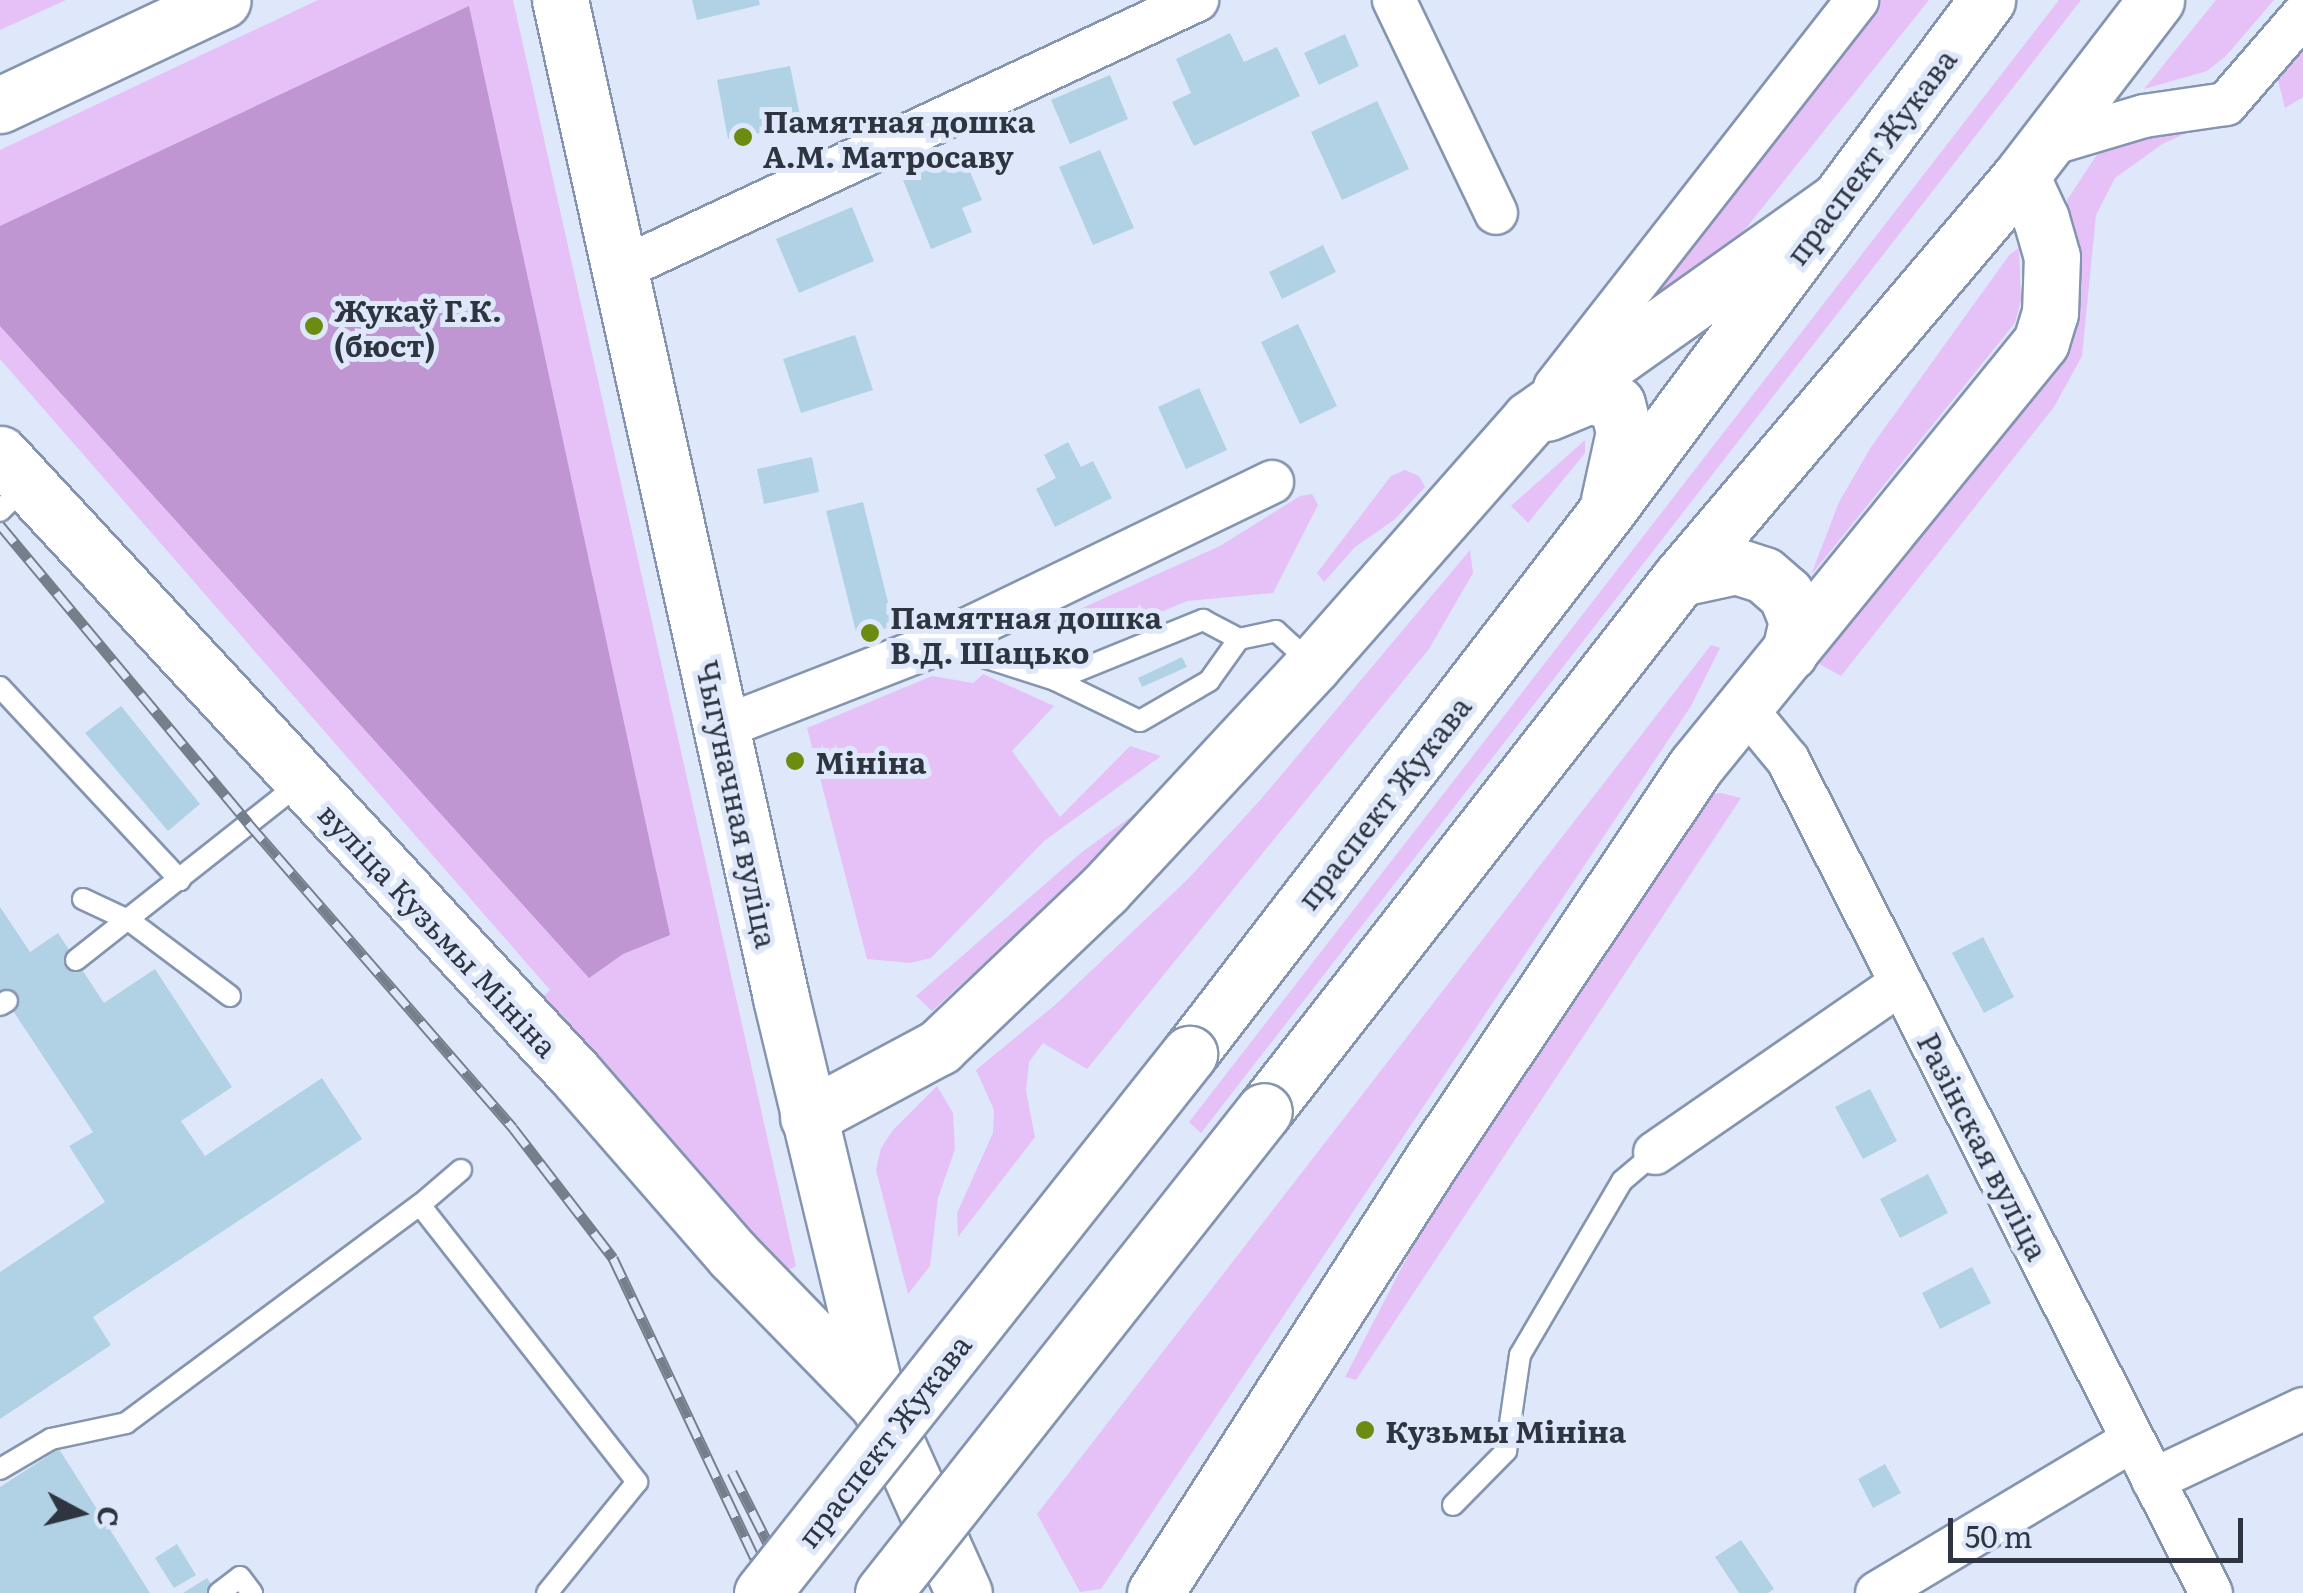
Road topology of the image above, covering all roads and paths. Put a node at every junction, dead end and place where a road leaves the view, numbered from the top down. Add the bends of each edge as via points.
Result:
1 (222, 0) edge
2 (560, 0) edge
3 (1197, 0) edge
4 (1394, 0) edge
5 (1857, 0) edge
6 (1988, 0) edge
7 (2156, 0) edge
8 (2303, 15) edge
9 (0, 105) edge
10 (2032, 161) junction
11 (1834, 203) junction
12 (1496, 213) dead end
13 (621, 269) junction
14 (1530, 419) junction
15 (1272, 482) dead end
16 (9, 483) edge
17 (1606, 511) junction
18 (1680, 578) junction
19 (1240, 640) junction
20 (938, 643) junction
21 (1790, 652) junction
22 (1313, 665) junction
23 (1055, 680) junction
24 (0, 687) edge
25 (1745, 708) junction
26 (721, 728) junction
27 (302, 782) junction
28 (180, 880) junction
29 (82, 899) dead end
30 (130, 921) junction
31 (76, 960) dead end
32 (1901, 984) junction
33 (230, 996) dead end
34 (808, 1117) junction
35 (1655, 1154) joint
36 (461, 1170) dead end
37 (420, 1205) junction
38 (879, 1405) junction
39 (2303, 1409) edge
40 (2133, 1440) junction
41 (0, 1469) edge
42 (2154, 1480) junction
43 (1453, 1505) dead end
44 (219, 1593) edge
45 (252, 1593) edge
46 (547, 1593) edge
47 (762, 1593) edge
48 (883, 1593) edge
49 (964, 1593) edge
50 (1156, 1593) edge
51 (1877, 1593) edge
52 (2211, 1593) edge

1 - 9 main road
2 - 13 main road, Чыгуначная вуліца
3 - 13 street
4 - 12 street
5 - 14 street
6 - 11 main road, праспект Жукава
7 - 10 main road
8 - 10 street via 2226,104 2144,116
10 - 18 main road
10 - 21 main road via 2052,257 2050,313 2041,342
11 - 14 main road
11 - 17 main road, праспект Жукава
13 - 26 main road, Чыгуначная вуліца
14 - 17 main road via 1590,395 1616,404 1624,432
14 - 22 main road
15 - 20 street
16 - 27 main road, вуліца Кузьмы Мініна
17 - 47 main road, праспект Жукава, bridge via 1189,1054
18 - 21 main road via 1736,566 1764,575 1786,594 1797,622
18 - 48 main road, bridge
19 - 22 lane via 1276,631
19 - 23 lane via 1203,620
19 - 23 lane via 1209,681 1140,720
20 - 23 lane
20 - 26 street
21 - 25 main road
22 - 34 main road via 1104,890 939,1047
24 - 28 lane
25 - 32 street, Разінская вуліца via 1788,760
25 - 50 main road via 1695,767 1571,950
26 - 34 main road, Чыгуначная вуліца
27 - 28 lane
27 - 38 main road, вуліца Кузьмы Мініна via 576,1075 733,1255
28 - 30 lane
29 - 30 lane
30 - 31 lane
30 - 33 lane
32 - 35 street
32 - 40 street, Разінская вуліца
34 - 38 main road, Чыгуначная вуліца
35 - 43 lane via 1622,1181 1520,1354 1506,1451
36 - 37 lane
37 - 41 lane via 126,1423 51,1438
37 - 46 lane via 637,1482
38 - 49 main road, Чыгуначная вуліца
39 - 42 street
40 - 42 street, Разінская вуліца
40 - 51 street
42 - 52 street, Разінская вуліца
44 - 45 lane via 240,1577

